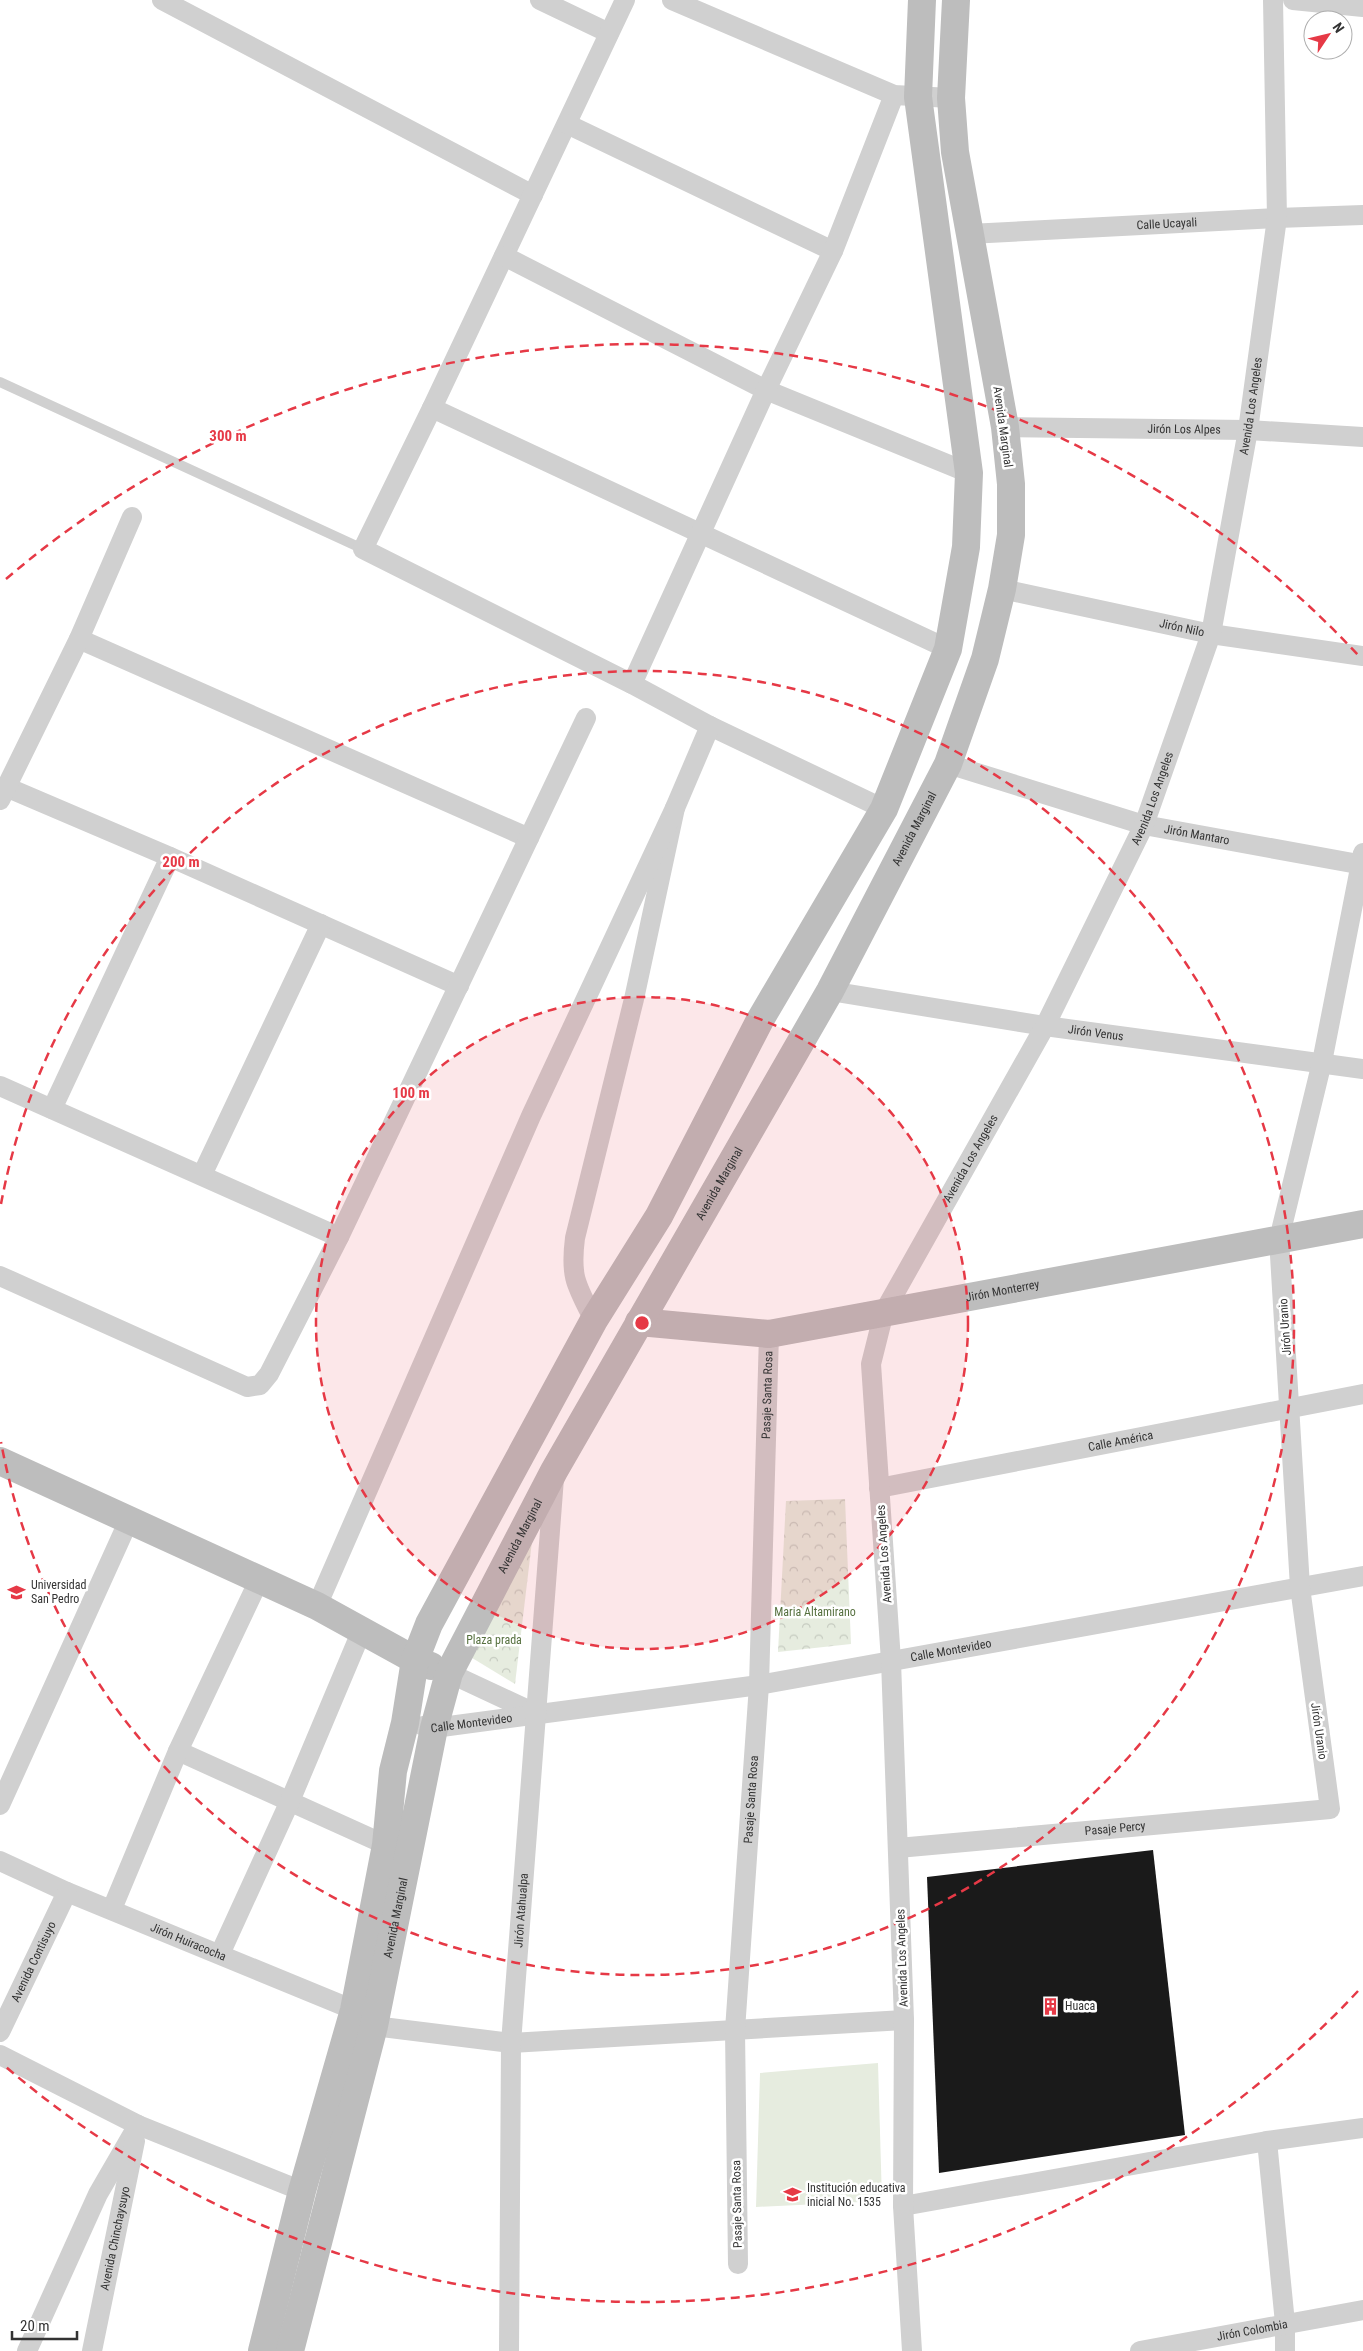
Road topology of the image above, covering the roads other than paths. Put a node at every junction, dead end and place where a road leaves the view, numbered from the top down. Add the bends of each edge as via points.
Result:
1 (162, 0) edge
2 (540, 0) edge
3 (625, 0) edge
4 (672, 0) edge
5 (922, 0) edge
6 (956, 0) edge
7 (1273, 0) edge
8 (1293, 0) edge
9 (1363, 7) edge
10 (609, 33) junction
11 (906, 96) junction
12 (951, 98) junction
13 (567, 124) junction
14 (533, 195) junction
15 (1363, 216) edge
16 (1277, 218) junction
17 (969, 234) junction
18 (833, 251) junction
19 (504, 256) junction
20 (0, 382) edge
21 (766, 390) junction
22 (432, 408) junction
23 (1005, 428) junction
24 (1248, 430) junction
25 (1363, 437) edge
26 (969, 473) junction
27 (132, 517) dead end
28 (700, 532) junction
29 (363, 549) junction
30 (1002, 589) junction
31 (1211, 634) junction
32 (79, 639) junction
33 (948, 649) junction
34 (1363, 656) edge
35 (632, 684) junction
36 (586, 718) dead end
37 (710, 726) junction
38 (948, 764) junction
39 (3, 794) edge
40 (675, 808) junction
41 (884, 809) junction
42 (1144, 825) junction
43 (529, 838) junction
44 (170, 857) junction
45 (1362, 861) edge
46 (321, 924) junction
47 (459, 986) junction
48 (830, 991) junction
49 (1045, 1026) junction
50 (1322, 1062) junction
51 (1363, 1069) edge
52 (0, 1086) edge
53 (52, 1109) junction
54 (202, 1175) junction
55 (1363, 1224) edge
56 (339, 1237) junction
57 (1279, 1239) junction
58 (0, 1276) edge
59 (884, 1312) junction
60 (594, 1320) junction
61 (638, 1322) junction
62 (769, 1334) junction
63 (1363, 1394) edge
64 (1290, 1407) junction
65 (0, 1461) edge
66 (554, 1471) junction
67 (879, 1488) junction
68 (129, 1520) junction
69 (1363, 1576) edge
70 (259, 1580) junction
71 (1300, 1587) junction
72 (317, 1606) junction
73 (362, 1630) junction
74 (415, 1660) junction
75 (891, 1661) junction
76 (449, 1673) junction
77 (759, 1685) junction
78 (537, 1714) junction
79 (405, 1723) junction
80 (434, 1728) junction
81 (178, 1751) junction
82 (290, 1801) junction
83 (0, 1805) edge
84 (1330, 1809) joint
85 (386, 1845) junction
86 (898, 1848) junction
87 (0, 1861) edge
88 (67, 1892) junction
89 (112, 1909) junction
90 (220, 1954) junction
91 (364, 2018) junction
92 (904, 2020) junction
93 (735, 2030) junction
94 (0, 2032) edge
95 (511, 2043) junction
96 (0, 2055) edge
97 (138, 2125) junction
98 (1363, 2128) edge
99 (1267, 2141) junction
100 (302, 2191) junction
101 (903, 2206) junction
102 (738, 2264) dead end
103 (1363, 2310) edge
104 (1284, 2323) junction
105 (27, 2351) edge
106 (92, 2351) edge
107 (262, 2351) edge
108 (290, 2351) edge
109 (509, 2351) edge
110 (912, 2351) edge
111 (1140, 2351) edge
112 (1285, 2351) edge

1 - 14 street
2 - 10 street
3 - 10 street
4 - 11 street
5 - 11 main road, Avenida Marginal
6 - 12 main road, Avenida Marginal
7 - 16 street, Avenida Los Angeles
8 - 9 street
10 - 13 street
11 - 12 street
11 - 18 street
11 - 26 main road, Avenida Marginal
12 - 17 main road, Avenida Marginal via 955,152
13 - 14 street
13 - 18 street
14 - 19 street
15 - 16 street, Calle Ucayali
16 - 17 street, Calle Ucayali
16 - 24 street, Avenida Los Angeles
17 - 23 main road, Avenida Marginal
18 - 21 street
19 - 21 street
19 - 22 street
20 - 29 lane
21 - 26 street
21 - 28 street
22 - 28 street
22 - 29 street
23 - 24 street, Jirón Los Alpes
23 - 30 main road, Avenida Marginal via 1011,484 1011,535
24 - 25 street, Jirón Los Alpes
24 - 31 street, Avenida Los Angeles
26 - 33 main road, Avenida Marginal via 966,547
27 - 32 street
28 - 33 street
28 - 35 street
29 - 35 street
30 - 31 street, Jirón Nilo
30 - 38 main road, Avenida Marginal via 985,659
31 - 34 street, Jirón Nilo
31 - 42 street, Avenida Los Angeles
32 - 39 street
32 - 43 street
33 - 41 main road, Avenida Marginal
35 - 37 street
36 - 43 street
37 - 40 street
37 - 41 street
38 - 42 street, Jirón Mantaro
38 - 48 main road, Avenida Marginal
39 - 44 street
40 - 60 street via 634,999 575,1238 572,1262 576,1285
40 - 72 street via 531,1116
41 - 60 main road, Avenida Marginal via 760,1020 659,1216
42 - 45 street, Jirón Mantaro
42 - 49 street, Avenida Los Angeles
43 - 47 street
44 - 46 street
44 - 53 street
45 - 50 street, Jirón Uranio
46 - 47 street
46 - 54 street
47 - 56 street
48 - 49 street, Jirón Venus
48 - 61 main road, Avenida Marginal
49 - 50 street, Jirón Venus
49 - 59 street, Avenida Los Angeles
50 - 51 street, Jirón Venus
50 - 57 street, Jirón Uranio
52 - 53 street
53 - 54 street
54 - 56 street
55 - 57 main road, Jirón Monterrey
56 - 58 street via 260,1386 247,1387
57 - 59 main road, Jirón Monterrey
57 - 64 street, Jirón Uranio
59 - 62 main road, Jirón Monterrey
59 - 67 street, Avenida Los Angeles via 872,1364
60 - 74 main road, Avenida Marginal via 433,1616
61 - 62 main road, Jirón Monterrey
61 - 66 main road, Avenida Marginal
62 - 77 street, Pasaje Santa Rosa
63 - 64 street, Calle América
64 - 67 street, Calle América
64 - 71 street, Jirón Uranio
65 - 68 main road
66 - 76 main road, Avenida Marginal
66 - 78 street, Jirón Atahualpa
67 - 75 street, Avenida Los Angeles
68 - 70 main road
68 - 83 street
69 - 71 street, Calle Montevideo
70 - 72 main road
70 - 81 street
71 - 75 street, Calle Montevideo
71 - 84 street, Jirón Uranio
72 - 73 main road
73 - 74 main road
73 - 82 street
74 - 76 main road
74 - 79 main road, Avenida Marginal
75 - 77 street, Calle Montevideo
75 - 86 street, Avenida Los Angeles
76 - 78 street, Calle Montevideo
76 - 80 main road, Avenida Marginal
77 - 78 street, Calle Montevideo
77 - 93 street, Pasaje Santa Rosa
78 - 80 street, Calle Montevideo
78 - 95 street, Jirón Atahualpa
79 - 80 street, Calle Montevideo
79 - 85 main road, Avenida Marginal via 393,1771
80 - 91 main road, Avenida Marginal
81 - 82 street
81 - 89 street
82 - 85 street
82 - 90 street
84 - 86 street, Pasaje Percy
85 - 91 main road, Avenida Marginal
86 - 92 street, Avenida Los Angeles
87 - 88 street, Jirón Huiracocha
88 - 89 street, Jirón Huiracocha
88 - 94 street, Avenida Contisuyo
89 - 90 street, Jirón Huiracocha
90 - 91 street, Jirón Huiracocha
91 - 95 street, Jirón Huiracocha
91 - 100 main road, Avenida Marginal
91 - 108 main road, Avenida Marginal
92 - 93 street, Jirón Huiracocha
92 - 101 street, Avenida Los Angeles
93 - 95 street, Jirón Huiracocha
93 - 102 street, Pasaje Santa Rosa
95 - 109 street, Jirón Atahualpa
96 - 97 street
97 - 100 street
97 - 105 street via 98,2194
97 - 106 street, Avenida Chinchaysuyo
98 - 99 street
99 - 101 street
99 - 104 street
100 - 107 main road, Avenida Marginal
101 - 110 street, Avenida Los Angeles
103 - 104 street, Jirón Colombia
104 - 111 street, Jirón Colombia
104 - 112 street

